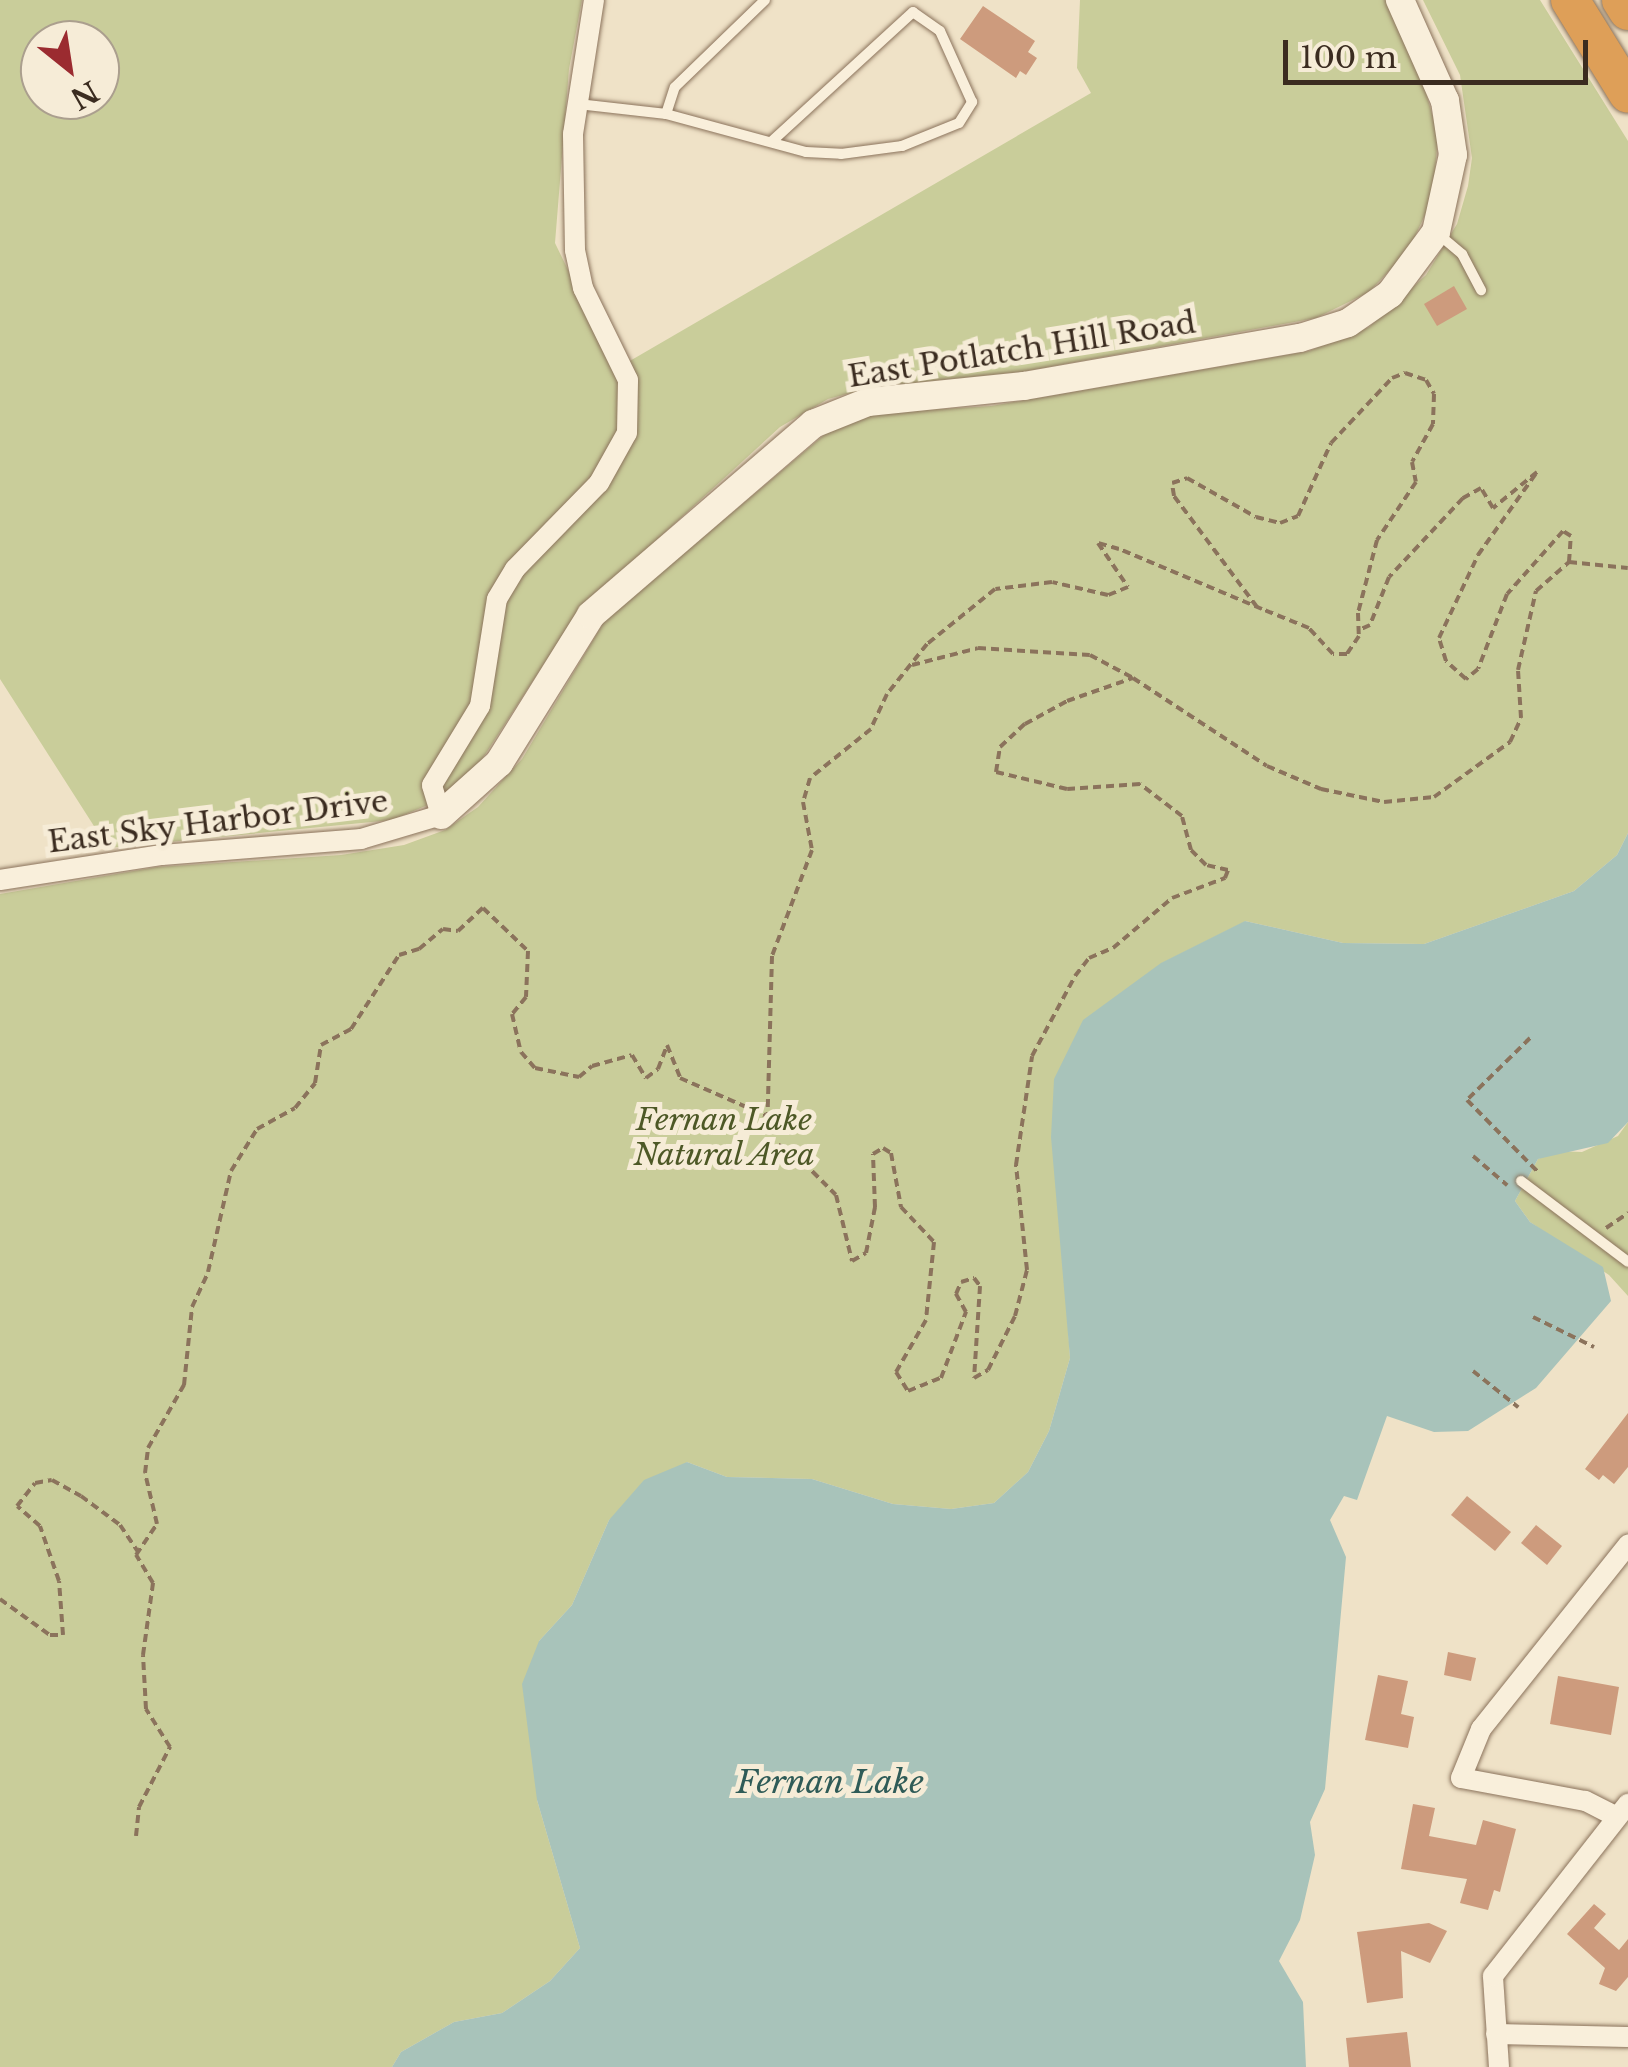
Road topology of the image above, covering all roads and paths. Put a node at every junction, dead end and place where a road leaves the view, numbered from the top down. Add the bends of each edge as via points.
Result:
1 (594, 0) edge
2 (765, 0) edge
3 (1400, 0) edge
4 (1570, 0) edge
5 (1621, 0) edge
6 (1628, 11) edge
7 (1628, 94) edge
8 (577, 104) junction
9 (666, 114) junction
10 (772, 141) junction
11 (1436, 232) junction
12 (1481, 290) dead end
13 (1568, 562) junction
14 (1628, 568) edge
15 (1256, 607) junction
16 (1361, 629) junction
17 (907, 667) junction
18 (1133, 678) junction
19 (441, 815) junction
20 (0, 880) edge
21 (1530, 1038) dead end
22 (767, 1116) junction
23 (1472, 1156) dead end
24 (1537, 1166) dead end
25 (1516, 1184) joint
26 (1628, 1213) edge
27 (1594, 1237) junction
28 (1628, 1262) edge
29 (1533, 1317) dead end
30 (1594, 1347) dead end
31 (1473, 1371) dead end
32 (1518, 1407) dead end
33 (1628, 1545) edge
34 (138, 1552) junction
35 (0, 1599) edge
36 (1623, 1810) edge
37 (136, 1836) dead end
38 (1496, 2034) junction
39 (1628, 2037) edge
40 (1500, 2067) edge

1 - 8 street
2 - 9 lane via 675,87
3 - 11 street, East Potlatch Hill Road via 1436,74 1451,128 1452,179
4 - 7 highway
5 - 6 highway
8 - 9 lane
8 - 19 street via 572,166 578,272 628,380 628,433 599,483 515,568 498,599 480,706 432,785
9 - 10 lane
10 - 10 lane via 841,154 902,146 959,123 972,102 940,31 912,12
11 - 12 lane via 1462,254
11 - 19 street, East Potlatch Hill Road via 1390,294 1324,332 1024,386 868,402 813,424 591,615 499,763
13 - 14 path
13 - 16 path via 1570,536 1562,531 1494,616 1478,669 1466,679 1454,672 1439,638 1478,556 1527,493 1534,470 1494,508 1482,488 1463,498 1389,578 1370,625
13 - 18 path via 1536,591 1518,670 1522,718 1510,742 1468,778 1416,802 1368,799 1286,775
15 - 16 path via 1309,628 1339,657 1353,648
15 - 16 path via 1170,488 1187,478 1256,516 1280,523 1298,516 1331,443 1397,374 1420,377 1434,394 1433,424 1412,462 1416,482 1377,540 1358,613
15 - 17 path via 1098,543 1128,587 1108,595 1052,582 1015,582 961,613
17 - 18 path via 978,648 1090,656
17 - 22 path via 870,729 810,778 802,802 812,850 772,956
18 - 22 path via 1025,724 1000,747 996,772 1067,789 1140,784 1182,816 1191,850 1206,864 1228,870 1224,878 1172,898 1113,948 1089,958 1035,1050 1016,1165 1025,1282 979,1380 972,1373 980,1295 974,1278 956,1288 966,1312 942,1378 908,1391 896,1378 926,1320 934,1242 906,1218 891,1153 884,1148 873,1154 866,1253 852,1261 836,1194 794,1153 767,1139
19 - 20 street, East Sky Harbor Drive via 361,840 162,855
21 - 24 path via 1467,1100
22 - 34 path via 680,1078 667,1045 646,1078 632,1055 592,1066 580,1077 535,1068 520,1052 512,1014 526,997 528,951 484,908 458,931 443,929 400,955 350,1028 321,1045 320,1072 295,1108 258,1130 236,1160 206,1280 192,1306 184,1385 148,1448 157,1524
23 - 25 path
25 - 27 lane
26 - 27 path
27 - 28 lane
29 - 30 path
31 - 32 path
33 - 36 street via 1482,1729 1461,1778
34 - 35 path via 120,1524 81,1496 52,1480 35,1483 23,1490 17,1506 40,1526 60,1580 63,1636 50,1635
34 - 37 path via 153,1583 143,1655 146,1708 170,1746 138,1807
36 - 38 street via 1493,1976
38 - 39 street
38 - 40 street

